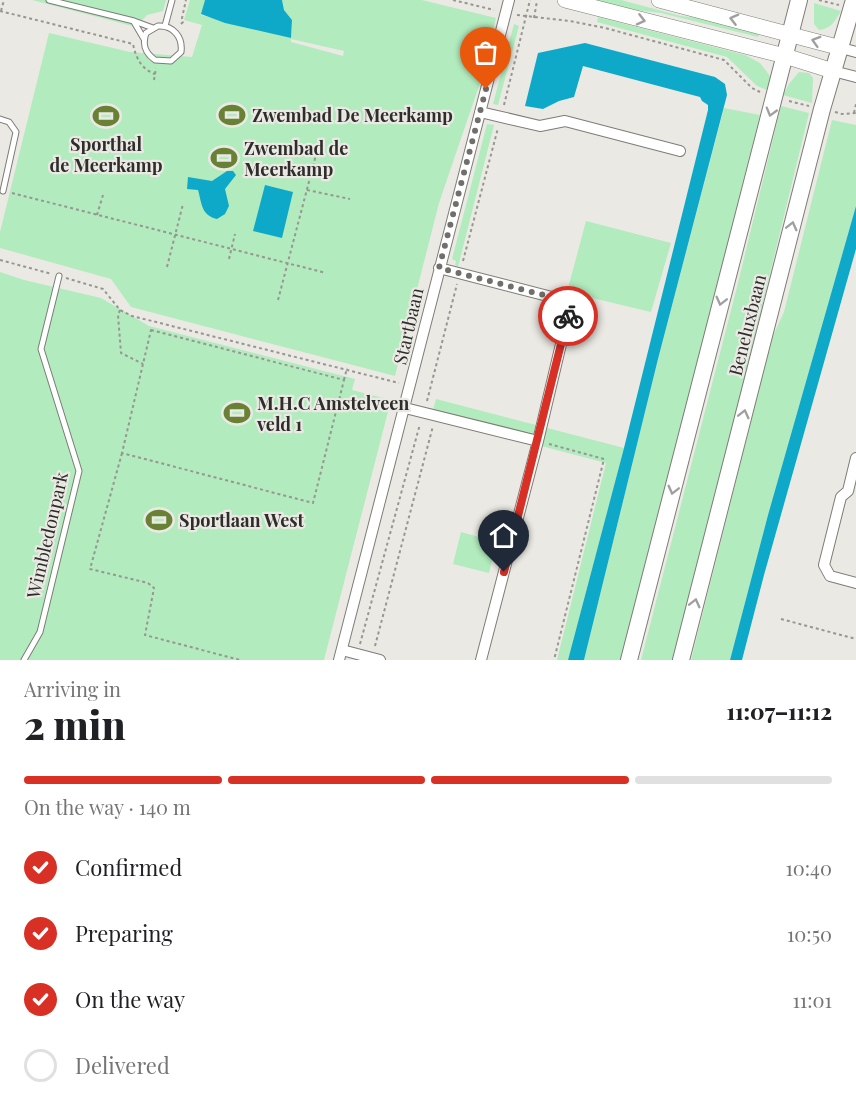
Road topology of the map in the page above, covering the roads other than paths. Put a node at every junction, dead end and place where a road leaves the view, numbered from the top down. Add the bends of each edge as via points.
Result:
1 (49, 0) edge
2 (172, 0) edge
3 (509, 0) edge
4 (565, 0) edge
5 (659, 0) edge
6 (800, 0) edge
7 (854, 0) edge
8 (134, 21) junction
9 (165, 26) junction
10 (153, 28) junction
11 (791, 33) junction
12 (144, 39) junction
13 (848, 50) edge
14 (785, 56) junction
15 (834, 71) junction
16 (856, 77) edge
17 (480, 112) junction
18 (0, 119) edge
19 (680, 151) dead end
20 (3, 191) road end
21 (439, 268) junction
22 (59, 276) road end
23 (405, 408) junction
24 (538, 441) junction
25 (856, 459) edge
26 (852, 492) edge
27 (856, 583) edge
28 (340, 655) edge
29 (376, 659) edge
30 (24, 660) edge
31 (481, 660) edge
32 (629, 660) edge
33 (681, 660) edge

1 - 8 lane
2 - 9 lane
3 - 17 street, Startbaan
4 -> 14 street
11 -> 5 street
6 - 11 main road, Beneluxbaan
7 - 13 main road, Beneluxbaan
8 - 10 lane
8 - 12 lane
9 - 10 lane
9 - 12 lane via 174,30 181,41 181,52 171,61 150,57
10 - 12 lane
13 -> 11 street
11 - 14 main road, Beneluxbaan
13 - 15 main road, Beneluxbaan
14 - 15 street
14 -> 32 main road, Beneluxbaan
15 - 16 street
33 -> 15 main road, Beneluxbaan
17 - 19 street via 540,126 565,121
17 - 21 street, Startbaan
18 - 20 lane via 9,122 16,132
21 - 23 street, Startbaan
21 - 24 street via 571,302
22 - 30 lane, Wimbledonpark via 41,350 79,471 40,632
23 - 24 street
23 - 28 street, Startbaan
24 - 31 street
25 - 26 street
26 - 27 street via 841,497 824,565 830,576
28 - 29 street

